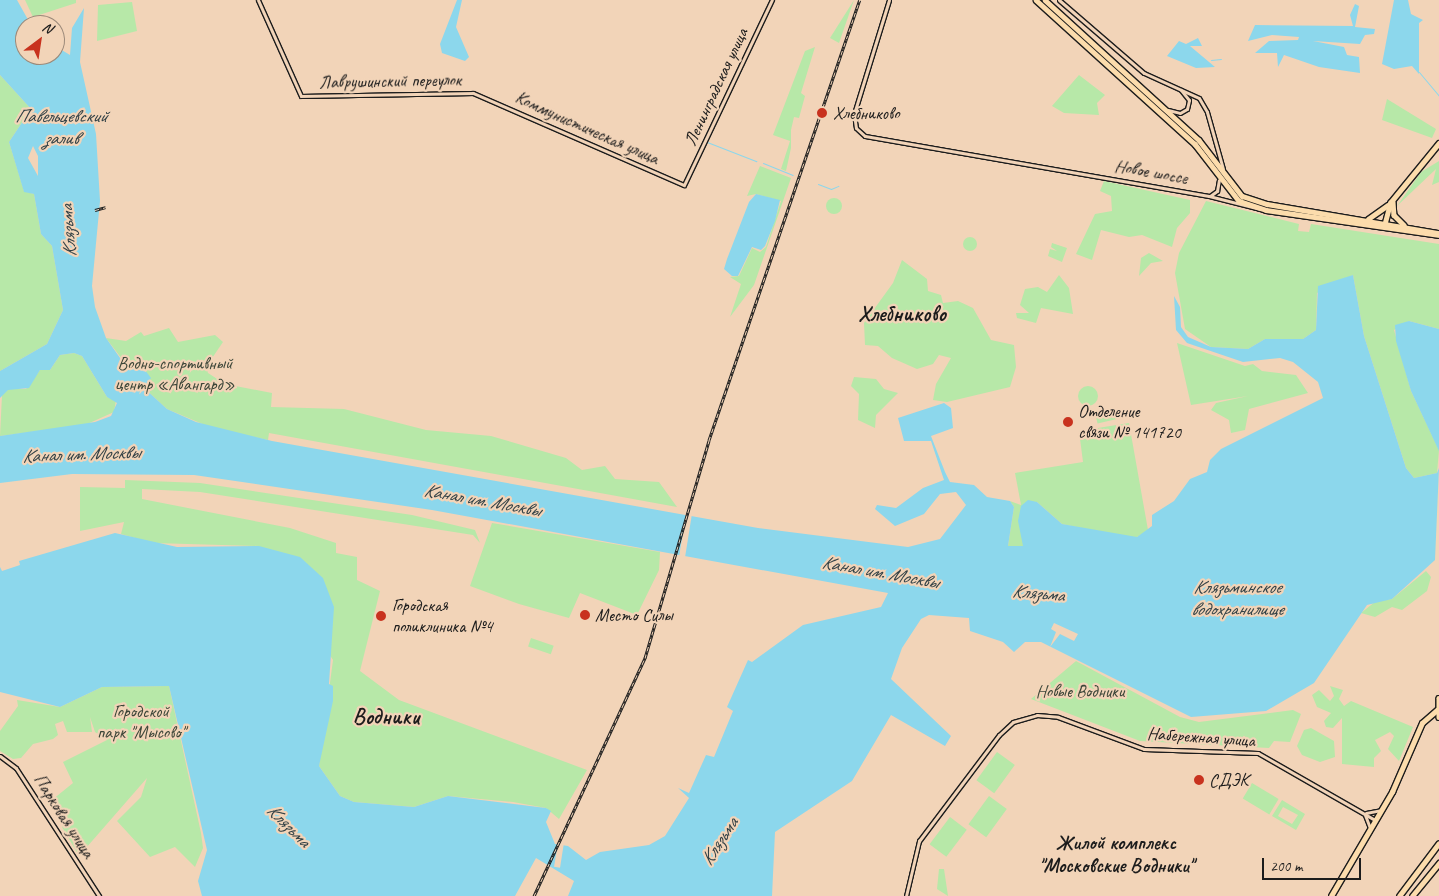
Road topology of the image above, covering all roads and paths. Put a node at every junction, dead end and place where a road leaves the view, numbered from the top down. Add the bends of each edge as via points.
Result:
1 (258, 0) edge
2 (772, 0) edge
3 (889, 0) edge
4 (1036, 0) edge
5 (1044, 0) edge
6 (1059, 0) edge
7 (1058, 16) junction
8 (1176, 87) junction
9 (479, 95) joint
10 (1155, 100) junction
11 (1439, 143) edge
12 (1226, 179) junction
13 (1219, 180) junction
14 (684, 185) joint
15 (1209, 196) junction
16 (1394, 198) junction
17 (1266, 210) junction
18 (1365, 220) junction
19 (1384, 226) junction
20 (1409, 227) junction
21 (1439, 234) edge
22 (1439, 698) edge
23 (1438, 713) edge
24 (0, 756) edge
25 (1383, 808) junction
26 (1361, 811) junction
27 (1376, 820) junction
28 (1370, 831) junction
29 (1439, 843) edge
30 (1439, 863) edge
31 (100, 896) edge
32 (906, 896) edge
33 (1331, 896) edge
34 (1400, 896) edge
35 (1412, 896) edge

1 - 9 street, Лаврушинский переулок via 301,96
2 - 14 street, Ленинградская улица
3 - 15 street, Новое шоссе via 854,114 859,132 876,139
4 - 7 main road
5 - 7 main road
6 - 8 street via 1140,70
7 - 10 main road, Новое шоссе
7 - 13 main road via 1195,144
8 - 10 street via 1189,100 1185,111 1174,113
8 - 12 street via 1193,94 1206,109
9 - 14 street, Коммунистическая улица
10 - 12 main road, Новое шоссе via 1204,146
11 - 16 main road
12 - 18 main road, Новое шоссе via 1237,193 1255,202
13 - 15 street via 1217,191
13 - 17 main road via 1237,199
15 - 17 street, Новое шоссе
16 - 18 main road via 1379,214
16 - 19 main road
16 - 20 main road via 1395,217
17 - 19 main road, Новое шоссе via 1364,226
18 - 19 main road, Новое шоссе
19 - 20 main road, Новое шоссе
19 - 21 main road, Новое шоссе
20 - 21 main road, Новое шоссе
22 - 23 main road
23 - 25 main road via 1422,723
24 - 31 street, Парковая улица via 16,768
25 - 26 street via 1374,814
25 - 27 main road
26 - 27 street, Набережная улица
26 - 28 street
26 - 32 street, Набережная улица via 1258,753 1144,749 1058,716 1037,715 1013,722 999,735 919,841
27 - 28 main road
28 - 33 main road
29 - 34 highway
30 - 35 highway

